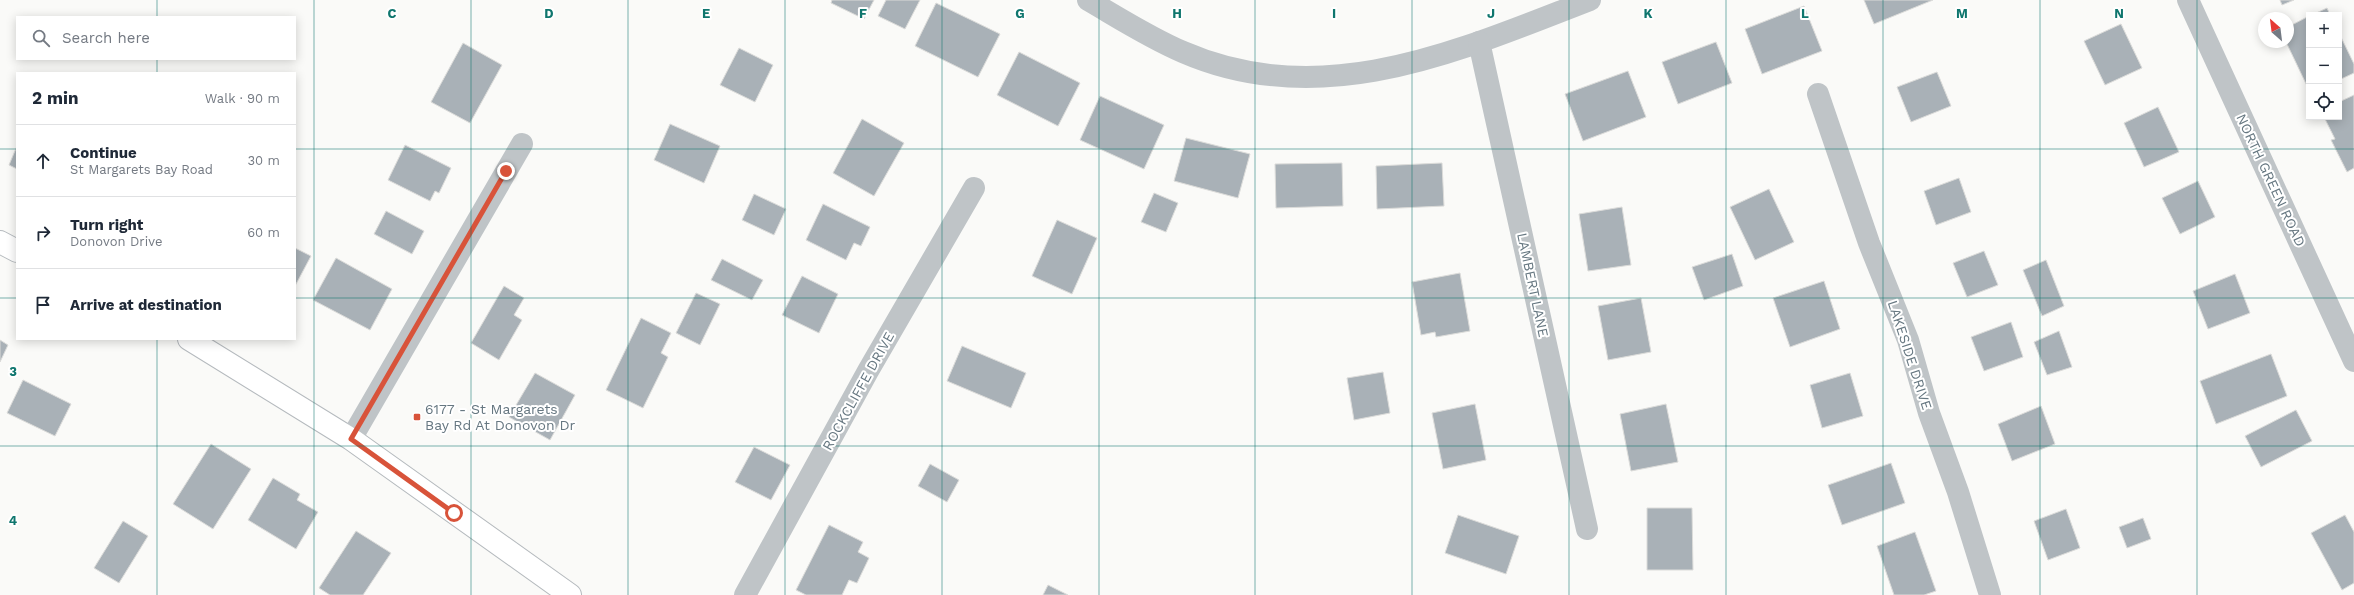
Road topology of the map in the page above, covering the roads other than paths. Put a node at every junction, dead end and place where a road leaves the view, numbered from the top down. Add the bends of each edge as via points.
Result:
1 (1088, 0) edge
2 (1590, 0) edge
3 (2188, 0) edge
4 (1479, 42) junction
5 (1818, 94) dead end
6 (522, 144) dead end
7 (974, 188) dead end
8 (0, 242) edge
9 (16, 250) edge
10 (191, 340) edge
11 (2354, 361) edge
12 (351, 439) junction
13 (1587, 529) dead end
14 (570, 595) edge
15 (745, 595) edge
16 (1990, 595) edge

1 - 4 street via 1184,52 1258,73 1334,76 1372,72 1409,65
2 - 4 street
3 - 11 street, NORTH GREEN ROAD
4 - 13 street, LAMBERT LANE
5 - 16 street, LAKESIDE DRIVE via 1869,243 1908,340 1929,413 1958,492
6 - 12 street
7 - 15 street, ROCKCLIFFE DRIVE via 868,371
8 - 9 main road
10 - 12 main road
12 - 14 main road

